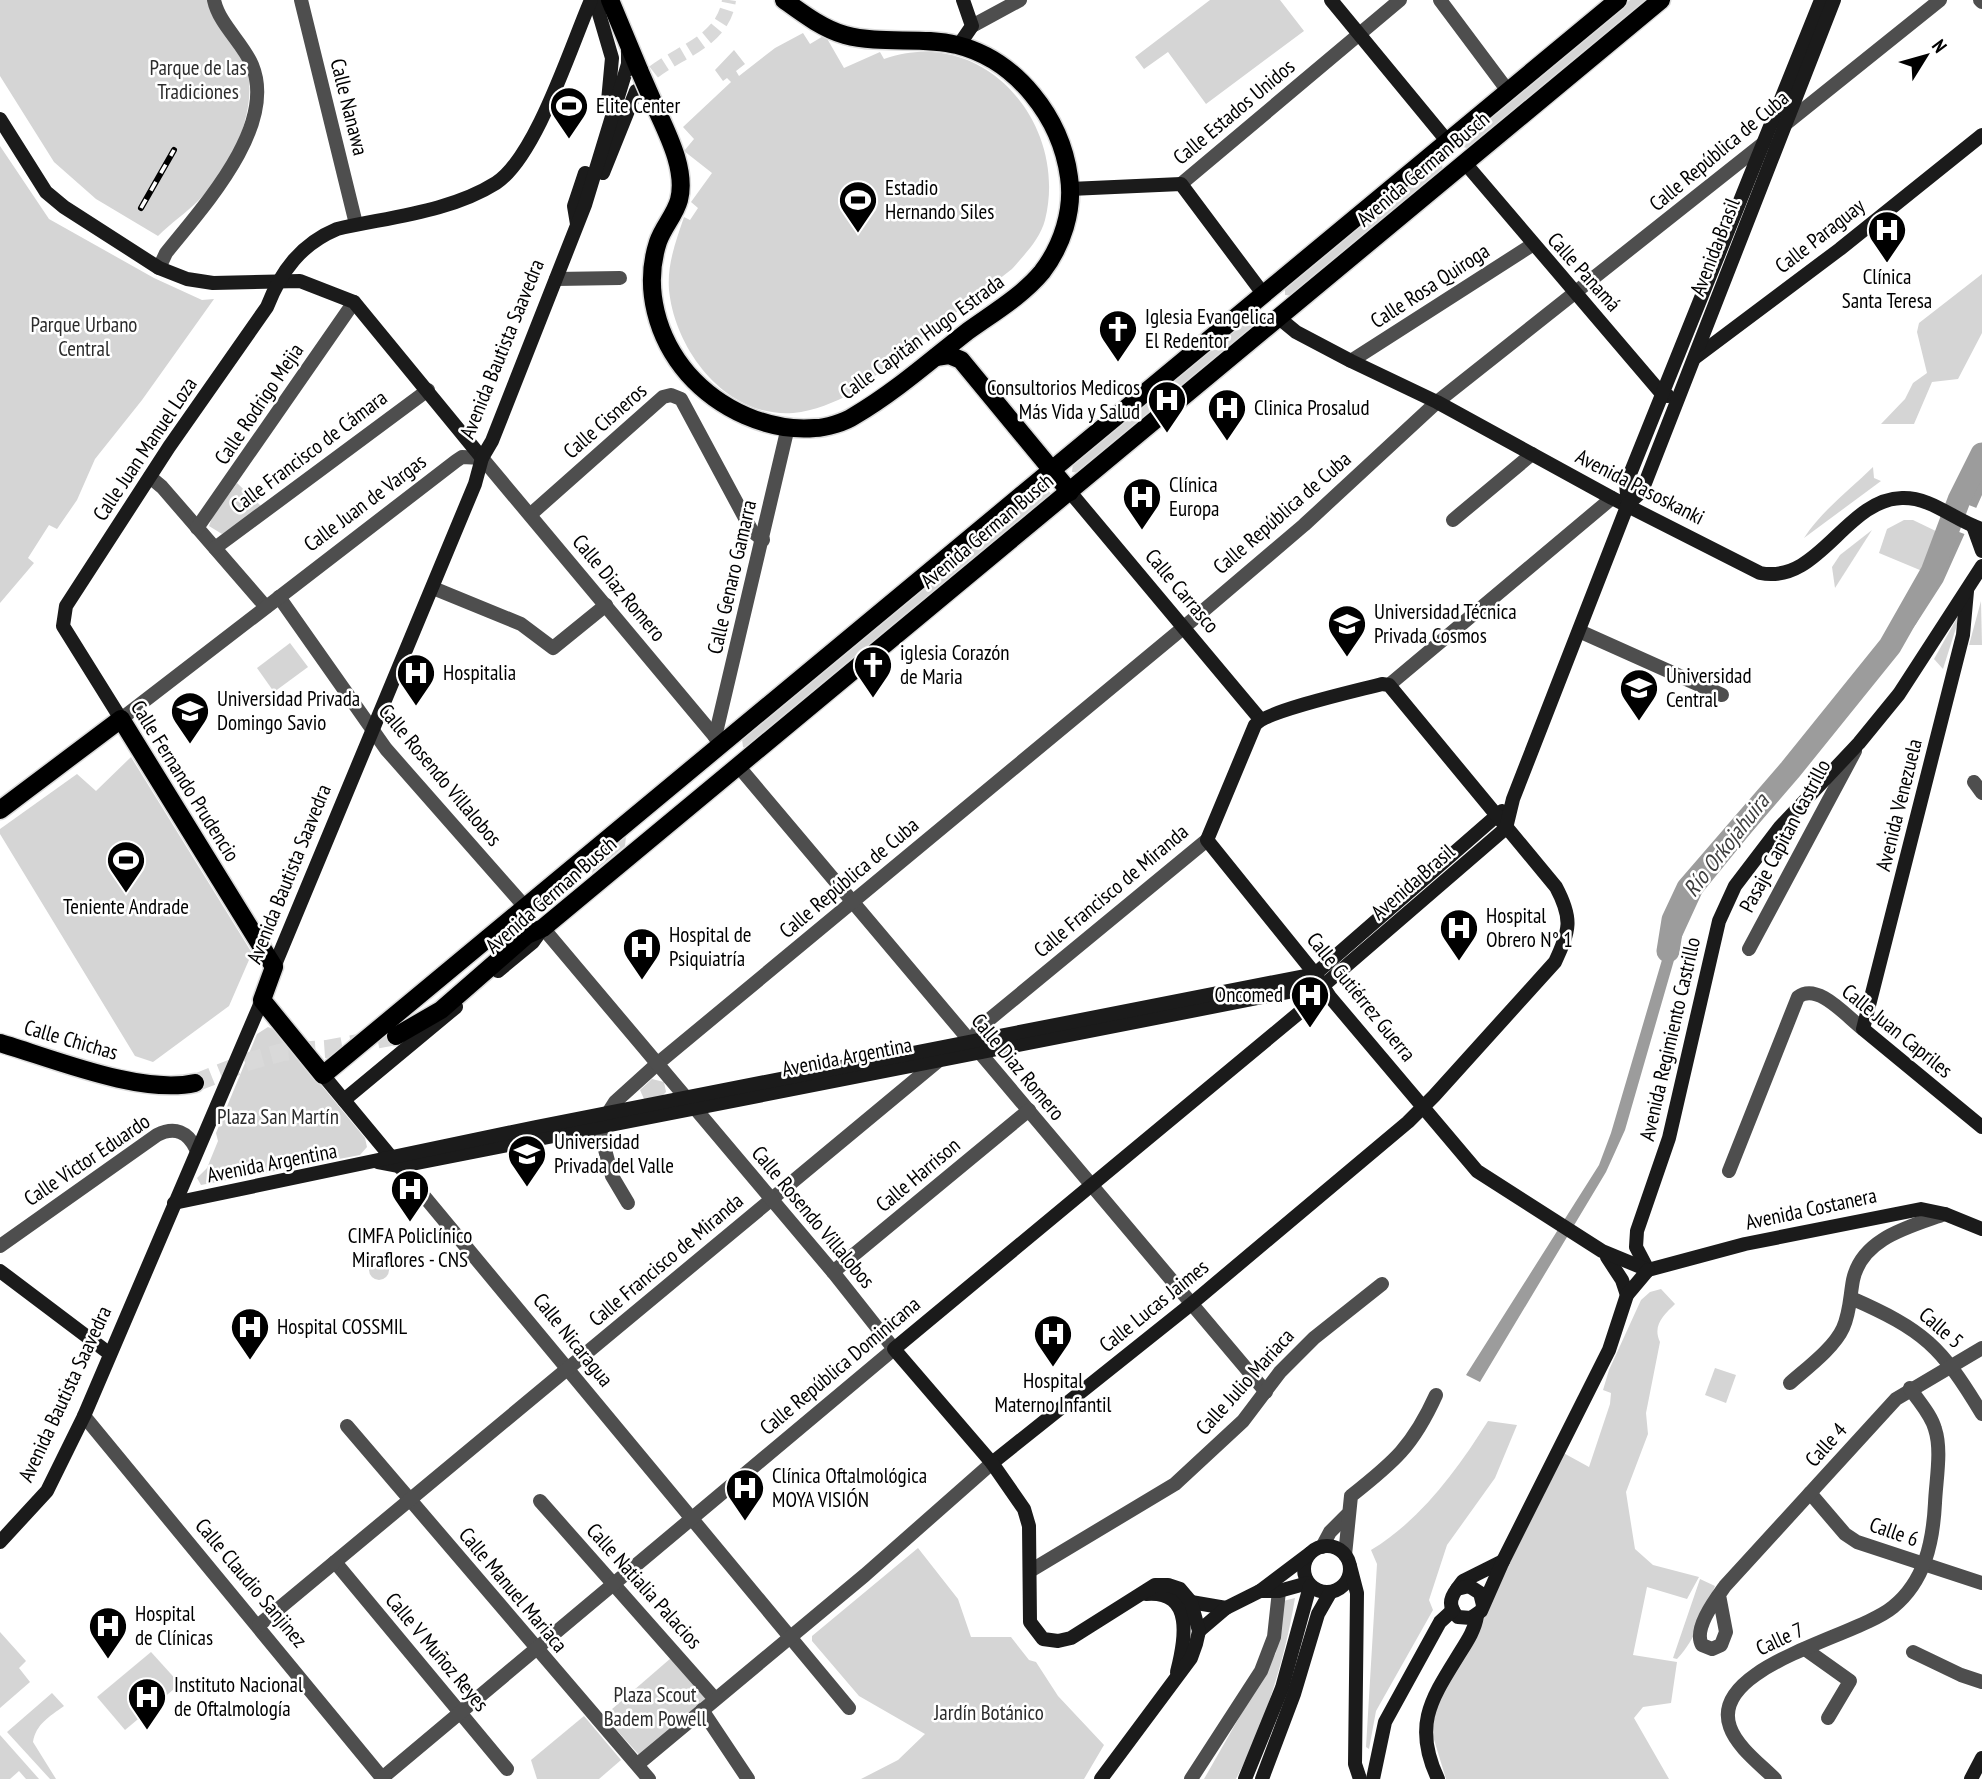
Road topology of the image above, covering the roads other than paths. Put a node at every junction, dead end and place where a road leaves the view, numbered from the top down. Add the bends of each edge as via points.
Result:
1 (214, 0) edge
2 (301, 0) edge
3 (593, 0) edge
4 (610, 0) edge
5 (784, 0) edge
6 (963, 0) edge
7 (1020, 0) edge
8 (1331, 0) edge
9 (1400, 0) edge
10 (1440, 0) edge
11 (1618, 0) edge
12 (1661, 0) edge
13 (1821, 0) edge
14 (1834, 0) edge
15 (1940, 0) edge
16 (1819, 21) junction
17 (972, 26) junction
18 (1359, 33) junction
19 (627, 38) junction
20 (959, 45) junction
21 (1799, 71) junction
22 (1800, 89) junction
23 (636, 91) tunnel mouth
24 (1508, 91) junction
25 (1812, 100) junction
26 (0, 119) edge
27 (1786, 123) junction
28 (1982, 135) edge
29 (1448, 142) junction
30 (1765, 142) junction
31 (1465, 163) junction
32 (1181, 184) junction
33 (1070, 189) junction
34 (1747, 202) junction
35 (585, 205) junction
36 (356, 224) junction
37 (577, 226) junction
38 (1532, 246) junction
39 (1718, 254) junction
40 (1732, 260) junction
41 (159, 268) junction
42 (620, 278) dead end
43 (556, 279) junction
44 (277, 281) junction
45 (251, 284) junction
46 (1578, 292) junction
47 (1264, 295) junction
48 (354, 302) junction
49 (1698, 303) junction
50 (267, 307) junction
51 (1714, 308) junction
52 (1279, 318) junction
53 (965, 334) junction
54 (1678, 353) junction
55 (936, 357) junction
56 (1695, 358) junction
57 (961, 360) junction
58 (1351, 361) junction
59 (428, 390) junction
60 (1661, 394) junction
61 (1678, 400) junction
62 (1437, 402) junction
63 (788, 427) junction
64 (1642, 444) junction
65 (1658, 450) junction
66 (1532, 454) junction
67 (482, 458) junction
68 (1052, 471) junction
69 (150, 478) junction
70 (1070, 492) junction
71 (1612, 498) junction
72 (1628, 504) junction
73 (531, 514) junction
74 (1453, 520) dead end
75 (1975, 526) edge
76 (197, 528) junction
77 (764, 540) junction
78 (215, 548) junction
79 (1982, 551) edge
80 (1981, 565) edge
81 (433, 588) junction
82 (1967, 589) junction
83 (279, 597) junction
84 (606, 605) junction
85 (266, 607) junction
86 (62, 617) joint
87 (1183, 628) junction
88 (1579, 631) junction
89 (1390, 685) junction
90 (1722, 695) dead end
91 (121, 719) junction
92 (1260, 719) junction
93 (373, 730) junction
94 (719, 741) junction
95 (1859, 743) junction
96 (739, 766) junction
97 (0, 810) edge
98 (1501, 822) junction
99 (1207, 840) junction
100 (1441, 877) junction
101 (854, 902) junction
102 (526, 908) junction
103 (543, 928) junction
104 (1355, 940) junction
105 (1749, 949) dead end
106 (1365, 952) junction
107 (274, 967) junction
108 (1320, 979) junction
109 (262, 1000) junction
110 (1863, 1029) junction
111 (396, 1036) tunnel mouth
112 (0, 1043) edge
113 (976, 1048) junction
114 (936, 1056) junction
115 (657, 1064) junction
116 (323, 1075) junction
117 (195, 1083) tunnel mouth
118 (344, 1100) junction
119 (690, 1104) junction
120 (1425, 1106) junction
121 (1029, 1110) junction
122 (608, 1113) junction
123 (599, 1127) junction
124 (1982, 1127) edge
125 (537, 1133) junction
126 (196, 1149) junction
127 (389, 1162) junction
128 (1729, 1171) dead end
129 (1089, 1186) junction
130 (770, 1201) junction
131 (174, 1203) junction
132 (628, 1203) dead end
133 (1945, 1214) junction
134 (1982, 1229) edge
135 (1637, 1231) junction
136 (0, 1246) edge
137 (1600, 1250) junction
138 (1648, 1270) junction
139 (0, 1271) edge
140 (833, 1272) junction
141 (1382, 1284) dead end
142 (1628, 1296) junction
143 (1852, 1298) junction
144 (1191, 1305) junction
145 (1982, 1348) edge
146 (894, 1349) junction
147 (110, 1354) junction
148 (1954, 1367) junction
149 (568, 1370) junction
150 (1790, 1383) dead end
151 (1910, 1388) junction
152 (1266, 1392) junction
153 (1436, 1395) dead end
154 (1982, 1414) edge
155 (84, 1416) junction
156 (347, 1426) dead end
157 (992, 1463) junction
158 (1810, 1493) junction
159 (410, 1499) junction
160 (540, 1501) dead end
161 (1347, 1515) junction
162 (689, 1519) junction
163 (0, 1542) edge
164 (1316, 1550) junction
165 (1347, 1560) junction
166 (1503, 1561) junction
167 (335, 1562) junction
168 (1926, 1565) junction
169 (1030, 1570) junction
170 (612, 1583) junction
171 (1982, 1583) edge
172 (1309, 1584) junction
173 (1457, 1589) junction
174 (1260, 1591) junction
175 (1279, 1591) junction
176 (1333, 1592) junction
177 (1140, 1595) junction
178 (1719, 1595) dead end
179 (1191, 1602) junction
180 (1226, 1608) junction
181 (1355, 1610) junction
182 (1452, 1610) junction
183 (1480, 1610) junction
184 (259, 1625) junction
185 (1199, 1631) junction
186 (789, 1637) junction
187 (535, 1649) junction
188 (1805, 1650) junction
189 (1913, 1651) dead end
190 (1176, 1677) junction
191 (1982, 1682) edge
192 (715, 1699) junction
193 (849, 1708) dead end
194 (702, 1710) junction
195 (460, 1712) junction
196 (1828, 1718) dead end
197 (1982, 1758) edge
198 (638, 1764) junction
199 (508, 1769) dead end
200 (382, 1779) edge
201 (649, 1779) edge
202 (748, 1779) edge
203 (1101, 1779) edge
204 (1191, 1779) edge
205 (1245, 1779) edge
206 (1262, 1779) edge
207 (1360, 1779) edge
208 (1373, 1779) edge
209 (1438, 1779) edge
210 (1775, 1779) edge
211 (1971, 1779) edge

1 - 41 street via 253,66 253,117 231,168
2 - 36 street, Calle Nanawa
3 - 36 main road via 539,127 512,169 470,197
3 - 37 main road via 609,45 611,80 605,116 574,206
4 - 19 main road, Calle Capitán Hugo Estrada
5 - 20 main road, Calle Capitán Hugo Estrada via 841,34 860,39
6 - 17 main road
7 - 17 street
8 - 18 main road
9 - 18 street, Calle Estados Unidos
10 - 24 street
11 - 24 main road, Avenida German Busch
12 - 31 main road, Avenida German Busch
13 - 16 main road, Avenida Brasil
14 - 16 main road, Avenida Brasil
15 - 25 street, Calle República de Cuba
16 - 21 main road, Avenida Brasil
17 - 20 main road
18 - 29 main road
18 - 32 street, Calle Estados Unidos
19 - 35 main road, Avenida Bautista Saavedra via 628,64
19 - 63 main road, Calle Capitán Hugo Estrada, bridge via 677,160 679,199 658,241 649,280 656,318 686,372 703,389 743,414
20 - 33 main road, Calle Capitán Hugo Estrada via 1006,69 1031,92 1051,120 1064,152
21 - 22 main road, Avenida Brasil
21 - 30 main road, Avenida Brasil
22 - 25 main road
22 - 27 main road, Avenida Brasil
23 - 35 main road, Avenida Bautista Saavedra via 597,188
24 - 29 main road, Avenida German Busch
25 - 27 street, Calle República de Cuba
26 - 41 main road via 46,192
27 - 30 street, Calle República de Cuba
27 - 34 main road, Avenida Brasil
28 - 56 main road, Calle Paraguay
29 - 31 main road
29 - 47 main road, Avenida German Busch
30 - 34 main road, Avenida Brasil
30 - 46 street, Calle República de Cuba
31 - 38 main road, Calle Panamá
31 - 52 main road, Avenida German Busch
32 - 33 main road, Calle Estados Unidos
32 - 47 main road
33 - 53 main road, Calle Capitán Hugo Estrada via 1065,226 1042,271
34 - 39 main road, Avenida Brasil
34 - 40 main road, Avenida Brasil
35 - 37 main road, Avenida Bautista Saavedra
36 - 44 main road via 320,236
37 - 43 main road, Avenida Bautista Saavedra
38 - 46 main road, Calle Panamá
38 - 58 street, Calle Rosa Quiroga
39 - 40 main road
39 - 49 main road, Avenida Brasil
40 - 51 main road, Avenida Brasil
41 - 45 main road via 187,279
42 - 43 street
43 - 67 main road, Avenida Bautista Saavedra
44 - 45 main road
44 - 48 main road via 300,281
44 - 50 main road, Calle Juan Manuel Loza
45 - 50 main road via 262,292
46 - 60 main road, Calle Panamá
46 - 62 street, Calle República de Cuba
47 - 52 main road
47 - 68 main road, Avenida German Busch
48 - 59 main road
48 - 76 street, Calle Rodrigo Mejia
49 - 51 main road
49 - 54 main road, Avenida Brasil
50 - 69 main road, Calle Juan Manuel Loza
51 - 56 main road, Avenida Brasil
52 - 58 main road, Avenida Pasoskanki
52 - 70 main road, Avenida German Busch
53 - 55 main road, Calle Capitán Hugo Estrada
53 - 57 main road
54 - 56 main road
54 - 60 main road, Avenida Brasil
55 - 57 main road via 949,355
55 - 63 main road, Calle Capitán Hugo Estrada via 852,418 817,428
56 - 61 main road, Avenida Brasil
57 - 68 main road
58 - 62 main road, Avenida Pasoskanki
59 - 67 main road
59 - 78 street, Calle Francisco de Cámara
60 - 61 main road
60 - 64 main road, Avenida Brasil
61 - 65 main road, Avenida Brasil
62 - 66 main road, Avenida Pasoskanki
62 - 87 street, Calle República de Cuba
63 - 77 street, Calle Genaro Gamarra
64 - 65 main road
64 - 72 main road, Avenida Brasil via 1626,484
65 - 72 main road, Avenida Brasil via 1642,491
66 - 71 main road, Avenida Pasoskanki
66 - 74 street
67 - 73 street, Calle Diaz Romero
67 - 81 main road, Avenida Bautista Saavedra
67 - 83 street, Calle Juan de Vargas via 456,461
68 - 70 main road
68 - 94 main road, Avenida German Busch
69 - 76 street
69 - 86 main road, Calle Juan Manuel Loza
70 - 87 main road, Calle Carrasco
70 - 96 main road, Avenida German Busch
71 - 72 main road, Avenida Pasoskanki
71 - 89 street
72 - 75 main road, Avenida Pasoskanki via 1770,575 1784,574 1806,561 1867,510 1886,501 1918,498
72 - 88 main road, Avenida Brasil
73 - 77 street, Calle Cisneros via 663,397 671,395 681,399 752,531
73 - 84 street, Calle Diaz Romero
75 - 79 main road
76 - 78 street
77 - 94 street, Calle Genaro Gamarra
78 - 85 street
80 - 82 main road, Avenida Regimiento Castrillo
81 - 84 street via 521,624 553,648
81 - 93 main road, Avenida Bautista Saavedra
82 - 95 main road, Avenida Regimiento Castrillo via 1899,694
82 - 110 main road, Avenida Venezuela via 1963,635
83 - 85 street, Calle Juan de Vargas
83 - 93 street, Calle Rosendo Villalobos
84 - 94 street, Calle Diaz Romero
85 - 91 street
86 - 91 main road, Calle Fernando Prudencio via 68,636
87 - 92 main road, Calle Carrasco
87 - 101 street, Calle República de Cuba
88 - 90 street
88 - 98 main road, Avenida Brasil
89 - 92 main road
89 - 98 main road
91 - 97 main road
91 - 107 main road, Calle Fernando Prudencio
92 - 99 main road, Calle Francisco de Miranda
93 - 102 street, Calle Rosendo Villalobos
93 - 107 main road, Avenida Bautista Saavedra
94 - 96 main road
94 - 102 main road, Avenida German Busch
95 - 105 street, Pasaje Capitan Castrillo
95 - 135 main road, Avenida Regimiento Castrillo via 1780,827 1719,920 1670,1138
96 - 101 street, Calle Diaz Romero
96 - 103 main road, Avenida German Busch
98 - 100 main road, Avenida Brasil
98 - 120 main road, Calle Lucas Jaimes via 1556,887 1568,909 1568,935 1555,962
99 - 108 main road, Calle Gutiérrez Guerra
99 - 113 street, Calle Francisco de Miranda via 980,1027
100 - 104 main road, Avenida Brasil
100 - 106 main road, Avenida Brasil
101 - 113 street, Calle Diaz Romero
101 - 115 street, Calle República de Cuba
102 - 103 main road
102 - 116 main road, Avenida German Busch
103 - 111 main road via 527,935 441,1010
103 - 115 street, Calle Rosendo Villalobos
103 - 118 main road, Avenida German Busch via 533,942
104 - 106 main road
104 - 108 main road, Avenida Brasil
106 - 108 main road, Avenida Brasil
107 - 109 main road, Avenida Bautista Saavedra
108 - 113 main road, Avenida Argentina
108 - 120 main road, Calle Gutiérrez Guerra via 1330,997
108 - 129 main road, Calle República Dominicana via 1317,998
109 - 116 main road, Calle Nicaragua
109 - 126 main road, Avenida Bautista Saavedra
110 - 124 main road, Calle Juan Capriles
110 - 128 street, Calle Juan Capriles via 1816,993 1798,997
112 - 117 main road, Calle Chichas via 130,1081 162,1086
113 - 114 main road, Avenida Argentina
113 - 121 street, Calle Diaz Romero
114 - 119 main road, Avenida Argentina
114 - 130 street, Calle Francisco de Miranda
115 - 119 street, Calle Rosendo Villalobos
115 - 122 street, Calle República de Cuba
116 - 118 main road, Calle Nicaragua
118 - 127 main road, Calle Nicaragua
119 - 122 main road, Avenida Argentina
119 - 123 main road, Avenida Argentina
119 - 130 street, Calle Rosendo Villalobos
120 - 137 main road, Calle Gutiérrez Guerra via 1477,1171
120 - 144 main road, Calle Lucas Jaimes
121 - 129 street, Calle Diaz Romero
121 - 140 street, Calle Harrison
122 - 125 main road, Avenida Argentina
123 - 125 main road, Avenida Argentina
123 - 132 street via 612,1177
125 - 127 main road, Avenida Argentina
126 - 131 main road, Avenida Bautista Saavedra
126 - 136 street, Calle Victor Eduardo via 186,1134 176,1130 157,1135
127 - 131 main road, Avenida Argentina
127 - 149 street, Calle Nicaragua
129 - 144 street, Calle Diaz Romero
129 - 146 main road, Calle República Dominicana
130 - 140 street, Calle Rosendo Villalobos
130 - 149 street, Calle Francisco de Miranda
131 - 147 main road, Avenida Bautista Saavedra
133 - 134 main road, Avenida Costanera
133 - 138 main road, Avenida Costanera via 1921,1209 1896,1213 1745,1244
133 - 143 street via 1906,1228 1865,1253 1856,1268
135 - 137 main road via 1626,1248
135 - 138 main road via 1636,1247
137 - 138 main road
137 - 142 main road via 1613,1263
138 - 142 main road
139 - 147 main road
140 - 146 street, Calle Rosendo Villalobos
141 - 152 street, Calle Julio Mariaca via 1314,1338
142 - 166 main road via 1609,1350
143 - 148 street, Calle 5 via 1910,1326
143 - 150 street via 1843,1329
144 - 152 street, Calle Diaz Romero
144 - 157 main road, Calle Lucas Jaimes
145 - 148 street, Calle 4
146 - 157 main road, Calle Rosendo Villalobos
146 - 162 street, Calle República Dominicana
147 - 155 main road, Avenida Bautista Saavedra
148 - 151 street, Calle 4
148 - 154 street, Calle 5
149 - 159 street, Calle Francisco de Miranda
149 - 162 street, Calle Nicaragua
151 - 158 street, Calle 4
151 - 168 street via 1937,1440 1935,1508
152 - 169 street, Calle Julio Mariaca via 1243,1421 1175,1484
153 - 161 street via 1408,1446 1351,1496
155 - 163 main road, Avenida Bautista Saavedra via 47,1491
155 - 184 street, Calle Claudio Sanjinez
156 - 159 street, Calle Manuel Mariaca
157 - 169 main road, Calle Rosendo Villalobos via 1024,1509
157 - 186 street, Calle Lucas Jaimes
158 - 168 street, Calle 6 via 1857,1542
158 - 178 street, Calle 4
159 - 167 street, Calle Francisco de Miranda
159 - 187 street, Calle Manuel Mariaca
160 - 170 street, Calle Natialia Palacios
161 - 164 street
161 - 165 street
162 - 170 street, Calle República Dominicana
162 - 186 street, Calle Nicaragua
164 - 165 main road via 1337,1548
164 - 172 main road via 1303,1570
164 - 174 main road
165 - 176 main road via 1347,1581
165 - 181 main road via 1357,1592
166 - 173 main road via 1470,1576
166 - 183 main road
167 - 184 street, Calle Francisco de Miranda
167 - 195 street, Calle V Muñoz Reyes
168 - 171 street, Calle 6
168 - 188 street, Calle 7 via 1894,1606 1864,1625
169 - 177 main road, Calle Rosendo Villalobos via 1030,1622 1043,1639 1071,1638
170 - 187 street, Calle República Dominicana
170 - 192 street, Calle Natialia Palacios
172 - 175 main road
172 - 176 main road
172 - 205 main road via 1282,1688
173 - 182 main road
173 - 183 main road via 1469,1586 1480,1592
174 - 175 main road
174 - 180 main road
175 - 204 street via 1274,1637 1261,1671
176 - 181 main road
176 - 206 main road via 1318,1614
177 - 179 main road, Calle Rosendo Villalobos via 1155,1585 1168,1585
177 - 190 main road via 1159,1593 1177,1604 1184,1635
179 - 180 main road
179 - 185 main road
180 - 185 main road
181 - 207 main road via 1355,1764
182 - 183 main road via 1465,1619
182 - 208 main road via 1440,1622 1385,1722
183 - 209 main road via 1427,1713 1424,1729
184 - 200 street, Calle Claudio Sanjinez
185 - 190 main road via 1191,1658
186 - 192 street, Calle Lucas Jaimes
186 - 193 street, Calle Nicaragua
187 - 195 street, Calle República Dominicana
187 - 198 street, Calle Manuel Mariaca
188 - 196 street via 1850,1681
188 - 210 street, Calle 7 via 1747,1680 1731,1696 1727,1713 1740,1744
189 - 191 street
190 - 203 main road
192 - 194 street, Calle Lucas Jaimes
194 - 198 street, Calle Lucas Jaimes
194 - 202 street
195 - 199 street, Calle V Muñoz Reyes
195 - 200 street, Calle República Dominicana
197 - 211 main road
198 - 201 street, Calle Manuel Mariaca

